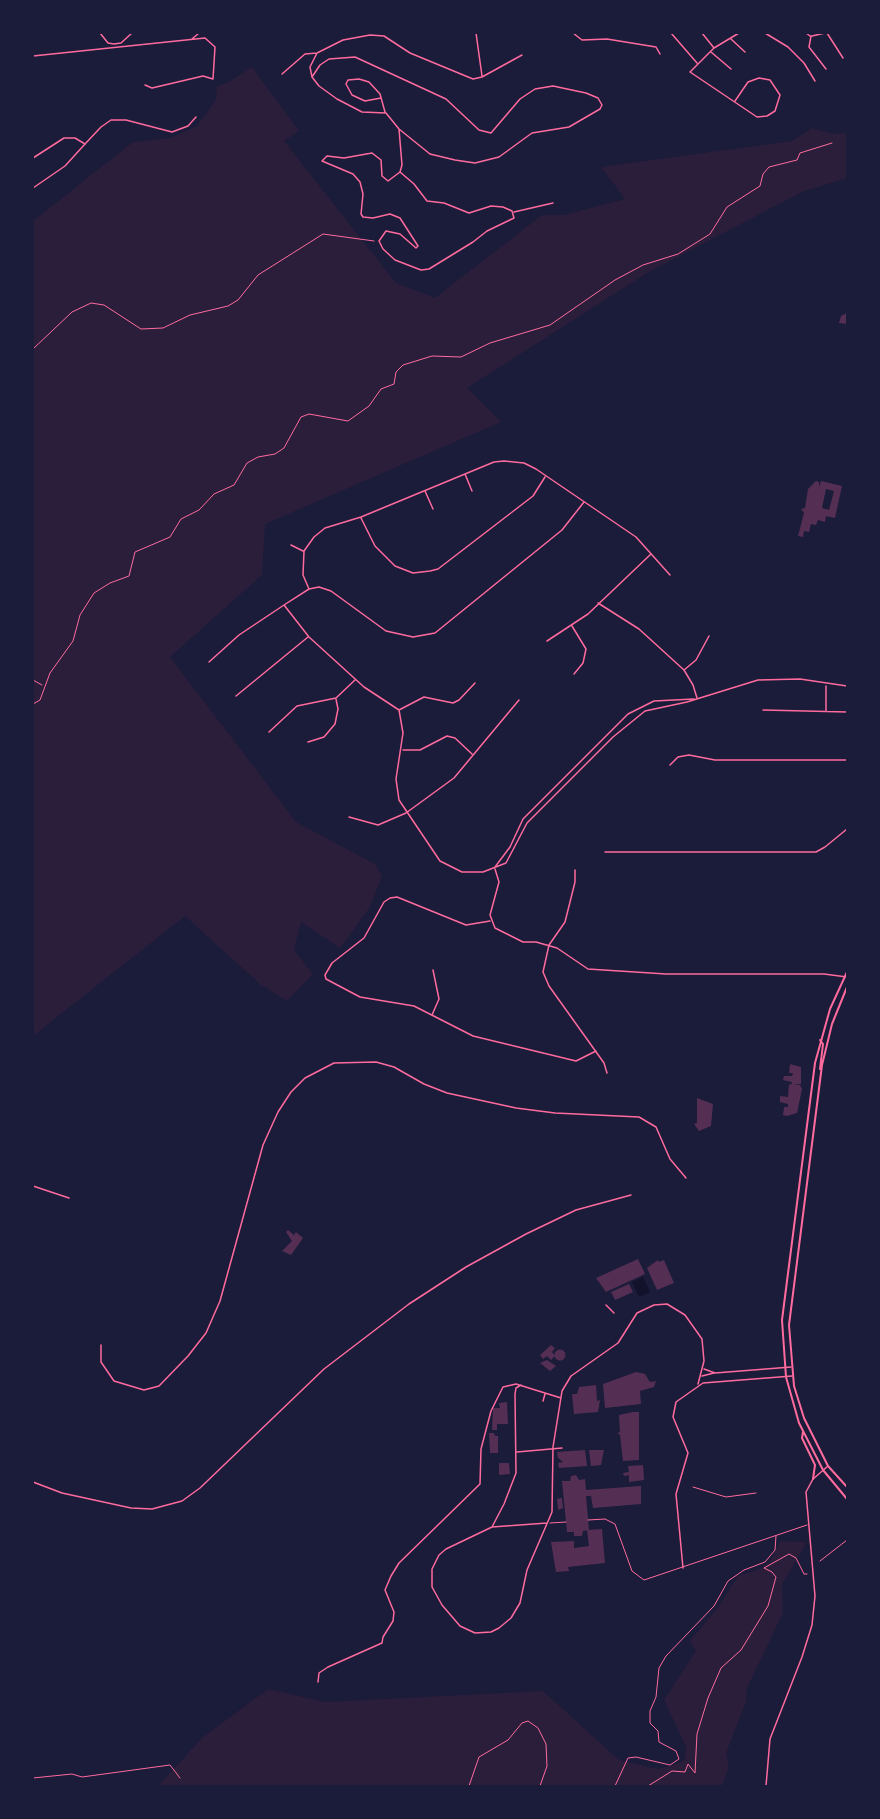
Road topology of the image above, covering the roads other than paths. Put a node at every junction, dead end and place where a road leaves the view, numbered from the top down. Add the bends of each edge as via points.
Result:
1 (100, 33) edge
2 (132, 33) edge
3 (199, 33) edge
4 (476, 33) edge
5 (573, 33) edge
6 (671, 33) edge
7 (702, 33) edge
8 (738, 33) edge
9 (765, 33) edge
10 (806, 33) edge
11 (826, 33) edge
12 (811, 36) junction
13 (730, 38) junction
14 (191, 39) junction
15 (714, 48) junction
16 (710, 52) junction
17 (745, 52) dead end
18 (317, 53) junction
19 (660, 54) dead end
20 (522, 55) dead end
21 (33, 56) edge
22 (843, 58) dead end
23 (698, 64) junction
24 (731, 69) dead end
25 (826, 69) dead end
26 (282, 74) dead end
27 (312, 77) junction
28 (482, 77) junction
29 (815, 81) dead end
30 (145, 85) dead end
31 (381, 98) junction
32 (735, 100) junction
33 (386, 113) junction
34 (196, 117) dead end
35 (399, 129) junction
36 (85, 144) junction
37 (33, 158) edge
38 (400, 172) junction
39 (33, 188) edge
40 (553, 203) dead end
41 (513, 212) junction
42 (465, 473) junction
43 (546, 476) junction
44 (425, 490) junction
45 (472, 491) dead end
46 (585, 502) junction
47 (433, 509) dead end
48 (361, 517) junction
49 (291, 545) dead end
50 (304, 551) junction
51 (651, 554) junction
52 (669, 576) dead end
53 (309, 589) junction
54 (598, 603) junction
55 (284, 605) junction
56 (571, 625) junction
57 (709, 636) dead end
58 (309, 637) junction
59 (547, 641) dead end
60 (209, 662) dead end
61 (684, 670) junction
62 (574, 674) dead end
63 (356, 680) junction
64 (475, 683) dead end
65 (826, 685) junction
66 (847, 686) edge
67 (236, 696) dead end
68 (336, 698) junction
69 (697, 699) junction
70 (519, 700) dead end
71 (399, 710) junction
72 (763, 710) dead end
73 (826, 712) junction
74 (847, 712) edge
75 (269, 732) dead end
76 (308, 742) dead end
77 (401, 750) junction
78 (473, 754) junction
79 (847, 760) edge
80 (670, 765) dead end
81 (406, 813) junction
82 (349, 817) dead end
83 (847, 829) edge
84 (605, 852) dead end
85 (495, 868) junction
86 (575, 870) dead end
87 (490, 921) junction
88 (549, 945) junction
89 (433, 970) dead end
90 (847, 972) edge
91 (846, 977) edge
92 (847, 987) edge
93 (432, 1016) junction
94 (820, 1040) junction
95 (596, 1051) junction
96 (821, 1072) junction
97 (607, 1073) dead end
98 (686, 1178) dead end
99 (33, 1186) edge
100 (631, 1194) dead end
101 (69, 1198) dead end
102 (606, 1305) dead end
103 (614, 1313) dead end
104 (100, 1345) dead end
105 (791, 1367) junction
106 (784, 1368) junction
107 (703, 1369) junction
108 (715, 1373) junction
109 (701, 1376) junction
110 (792, 1376) junction
111 (786, 1377) junction
112 (698, 1384) junction
113 (521, 1385) junction
114 (545, 1393) junction
115 (561, 1399) junction
116 (543, 1401) dead end
117 (803, 1432) junction
118 (553, 1448) junction
119 (562, 1448) dead end
120 (516, 1452) junction
121 (828, 1466) junction
122 (823, 1470) junction
123 (548, 1472) dead end
124 (553, 1472) junction
125 (813, 1479) junction
126 (33, 1482) edge
127 (693, 1487) dead end
128 (847, 1487) edge
129 (756, 1493) dead end
130 (847, 1499) edge
131 (588, 1520) dead end
132 (566, 1522) dead end
133 (548, 1523) junction
134 (809, 1525) junction
135 (492, 1527) junction
136 (776, 1536) junction
137 (683, 1568) junction
138 (318, 1682) dead end
139 (615, 1786) edge
140 (766, 1786) edge

1 - 2 street via 108,43 121,42
3 - 14 street
4 - 28 street
5 - 19 street via 582,40 607,39 656,47
6 - 23 street
7 - 15 street
8 - 13 street
9 - 29 street via 788,47
10 - 12 street
11 - 12 street
11 - 22 street
12 - 25 street via 809,46
13 - 15 street
13 - 17 street
14 - 21 street
14 - 30 street via 208,38 215,47 213,78 203,76 152,88
15 - 16 street
16 - 23 street
16 - 24 street
18 - 26 street via 305,54
18 - 27 street via 310,67
18 - 28 street via 343,40 382,36 410,53 470,78
20 - 28 street
23 - 32 street via 690,72
27 - 33 street via 337,99 362,112
27 - 35 street via 329,59 355,57 446,99 479,130 491,133 520,99 535,89 553,86 586,93 601,101 600,109 569,127 532,133 500,157 475,163 430,154
31 - 31 street via 369,82 348,80 346,84 352,95 365,101
31 - 33 street
32 - 32 street via 748,82 759,78 770,80 780,95 775,111 766,116 757,117
33 - 35 street
34 - 36 street via 186,128 172,132 111,120
35 - 38 street
36 - 37 street via 75,138 64,138
36 - 39 street via 66,166
38 - 41 street via 427,201 469,213 496,206
38 - 41 street via 384,180 381,160 372,153 322,159 353,174 360,182 363,217 400,218 418,246 389,231 379,241 395,260 424,270 509,222 514,218
40 - 41 street
42 - 43 street via 504,461 524,463
42 - 44 street
42 - 45 street
43 - 46 street
43 - 48 street via 533,496 438,569 430,571 413,573 395,566 375,546
44 - 47 street
44 - 48 street
46 - 51 street via 636,537
46 - 53 street via 562,530 435,633 413,637 386,631 331,591
48 - 50 street via 325,528
49 - 50 street
50 - 53 street via 303,575
51 - 52 street
51 - 54 street
53 - 55 street
54 - 56 street
54 - 61 street via 639,629
55 - 58 street
55 - 60 street via 239,635
56 - 59 street
56 - 62 street via 586,649 583,663
57 - 61 street via 696,660
58 - 63 street
58 - 67 street
61 - 69 street
63 - 68 street
63 - 71 street
64 - 71 street via 453,704 424,697
65 - 66 street
65 - 69 street via 800,679 758,680
65 - 73 street
68 - 75 street via 297,706
68 - 76 street via 335,724 324,737
69 - 85 street via 652,708 635,717 527,823 512,855
69 - 85 street via 654,701 628,714 523,819
70 - 78 street
71 - 77 street
72 - 73 street
73 - 74 street
77 - 78 street via 420,750 447,736
77 - 81 street via 396,789
78 - 81 street via 444,787
79 - 80 street via 715,760 689,755
81 - 82 street via 378,825
81 - 85 street via 429,847 451,869 473,873
83 - 84 street via 816,852
85 - 87 street via 499,882
86 - 88 street via 565,922
87 - 88 street via 502,934 523,942
87 - 93 street via 466,925 397,897 390,898 364,938 332,963 324,975 360,997 414,1006
88 - 91 street via 588,969 613,972
88 - 95 street via 544,978
89 - 93 street via 439,999
90 - 91 main road
91 - 94 main road
92 - 96 main road via 832,1024
93 - 95 street via 473,1036 559,1059 576,1061
94 - 96 main road
94 - 106 main road via 782,1303
95 - 97 street
96 - 105 main road via 790,1302
98 - 104 street via 670,1159 656,1127 639,1117 516,1108 447,1093 376,1062 334,1063 305,1078 278,1112 262,1145 220,1301 206,1333 188,1356 159,1386 144,1390 114,1381 101,1362
99 - 101 street
100 - 126 street via 576,1210 528,1233 409,1304 324,1369 182,1501 152,1509 131,1508 62,1493
102 - 103 street
105 - 106 street
105 - 110 main road
106 - 108 street
106 - 111 main road
107 - 108 street
107 - 109 street
107 - 115 street via 704,1349 692,1322 667,1304 654,1305 637,1313 618,1343 572,1376
108 - 109 street
109 - 112 street
110 - 111 street
110 - 121 main road via 804,1418
111 - 112 street
111 - 117 main road
112 - 137 street via 673,1409 688,1453 676,1494
113 - 114 street
113 - 120 street via 515,1394
113 - 138 street via 507,1384 494,1403 481,1449 477,1488 399,1563 391,1576 385,1590 393,1621 382,1643 328,1667 320,1673
114 - 115 street
114 - 116 street
115 - 118 street
117 - 122 main road
117 - 125 main road via 815,1465
118 - 119 street
118 - 120 street
118 - 124 street
120 - 135 street via 516,1473
121 - 122 street
121 - 128 main road
122 - 125 street
122 - 130 main road
123 - 124 street
124 - 133 street
125 - 134 street via 805,1498
127 - 129 lane via 726,1497
131 - 137 lane via 605,1519 615,1524 628,1563 639,1578 649,1580
132 - 133 lane
133 - 135 street
133 - 135 street via 527,1570 517,1609 499,1628 475,1633 460,1626 442,1605 432,1587 432,1569 446,1549
134 - 136 lane
134 - 140 street via 812,1625 770,1739
136 - 137 lane
136 - 139 lane via 775,1550 765,1562 733,1576 714,1606 659,1668 650,1723 658,1731 659,1742 676,1751 679,1759 670,1765 636,1756 628,1758

